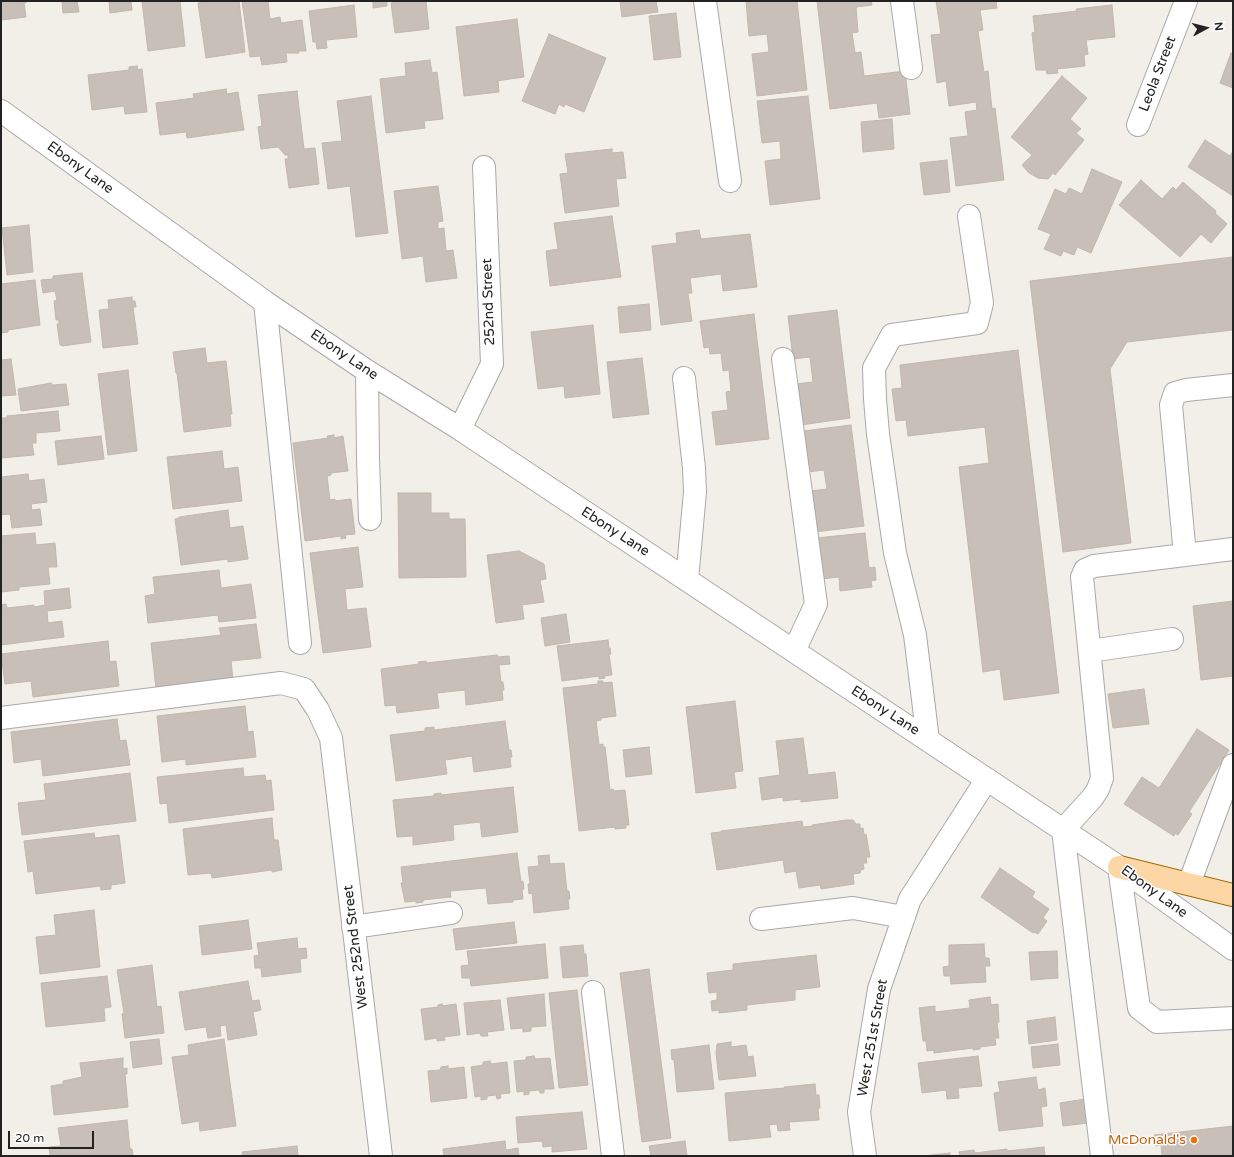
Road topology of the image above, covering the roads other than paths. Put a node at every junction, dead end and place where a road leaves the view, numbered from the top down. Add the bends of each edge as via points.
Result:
1 (705, 1) edge
2 (902, 1) edge
3 (1186, 1) edge
4 (910, 68) dead end
5 (1, 110) edge
6 (1138, 125) dead end
7 (484, 167) dead end
8 (730, 181) dead end
9 (969, 216) dead end
10 (265, 302) junction
11 (783, 359) dead end
12 (367, 371) junction
13 (684, 378) dead end
14 (1233, 385) edge
15 (460, 429) junction
16 (370, 519) dead end
17 (1233, 549) edge
18 (1185, 554) junction
19 (688, 580) junction
20 (1172, 639) dead end
21 (300, 643) dead end
22 (794, 651) junction
23 (1090, 651) junction
24 (1, 718) edge
25 (928, 740) junction
26 (1233, 765) edge
27 (987, 779) junction
28 (1063, 830) junction
29 (1119, 867) junction
30 (1189, 884) junction
31 (1233, 895) edge
32 (451, 913) dead end
33 (904, 917) junction
34 (761, 919) dead end
35 (353, 927) junction
36 (1233, 949) edge
37 (593, 992) dead end
38 (1233, 1018) edge
39 (381, 1156) edge
40 (613, 1156) edge
41 (865, 1156) edge
42 (1102, 1156) edge

1 - 8 street
2 - 4 street
3 - 6 street, Leola Street
5 - 10 street, Ebony Lane
7 - 15 street, 252nd Street via 492,364
9 - 25 street via 982,302 977,323 892,335 874,368 878,434 895,553 915,635
10 - 12 street, Ebony Lane
10 - 21 street
11 - 22 street via 816,604
12 - 15 street, Ebony Lane
12 - 16 street
13 - 19 street via 695,492
14 - 18 street via 1175,393 1171,405
15 - 19 street, Ebony Lane
17 - 18 street
18 - 23 street via 1094,566 1086,570 1082,577
19 - 22 street, Ebony Lane
20 - 23 street
22 - 25 street, Ebony Lane
23 - 28 street via 1102,778 1093,797
24 - 35 street, West 252nd Street via 281,683 304,689 318,710 331,738
25 - 27 street, Ebony Lane
26 - 30 street
27 - 28 street, Ebony Lane
27 - 33 street, West 251st Street via 910,899
28 - 29 street, Ebony Lane
28 - 42 street
29 - 30 main road
29 - 36 street, Ebony Lane
29 - 38 street via 1139,1008 1157,1022
30 - 31 main road
32 - 35 street
33 - 34 street via 853,908
33 - 41 street, West 251st Street via 879,989 859,1112
35 - 39 street, West 252nd Street
37 - 40 street

